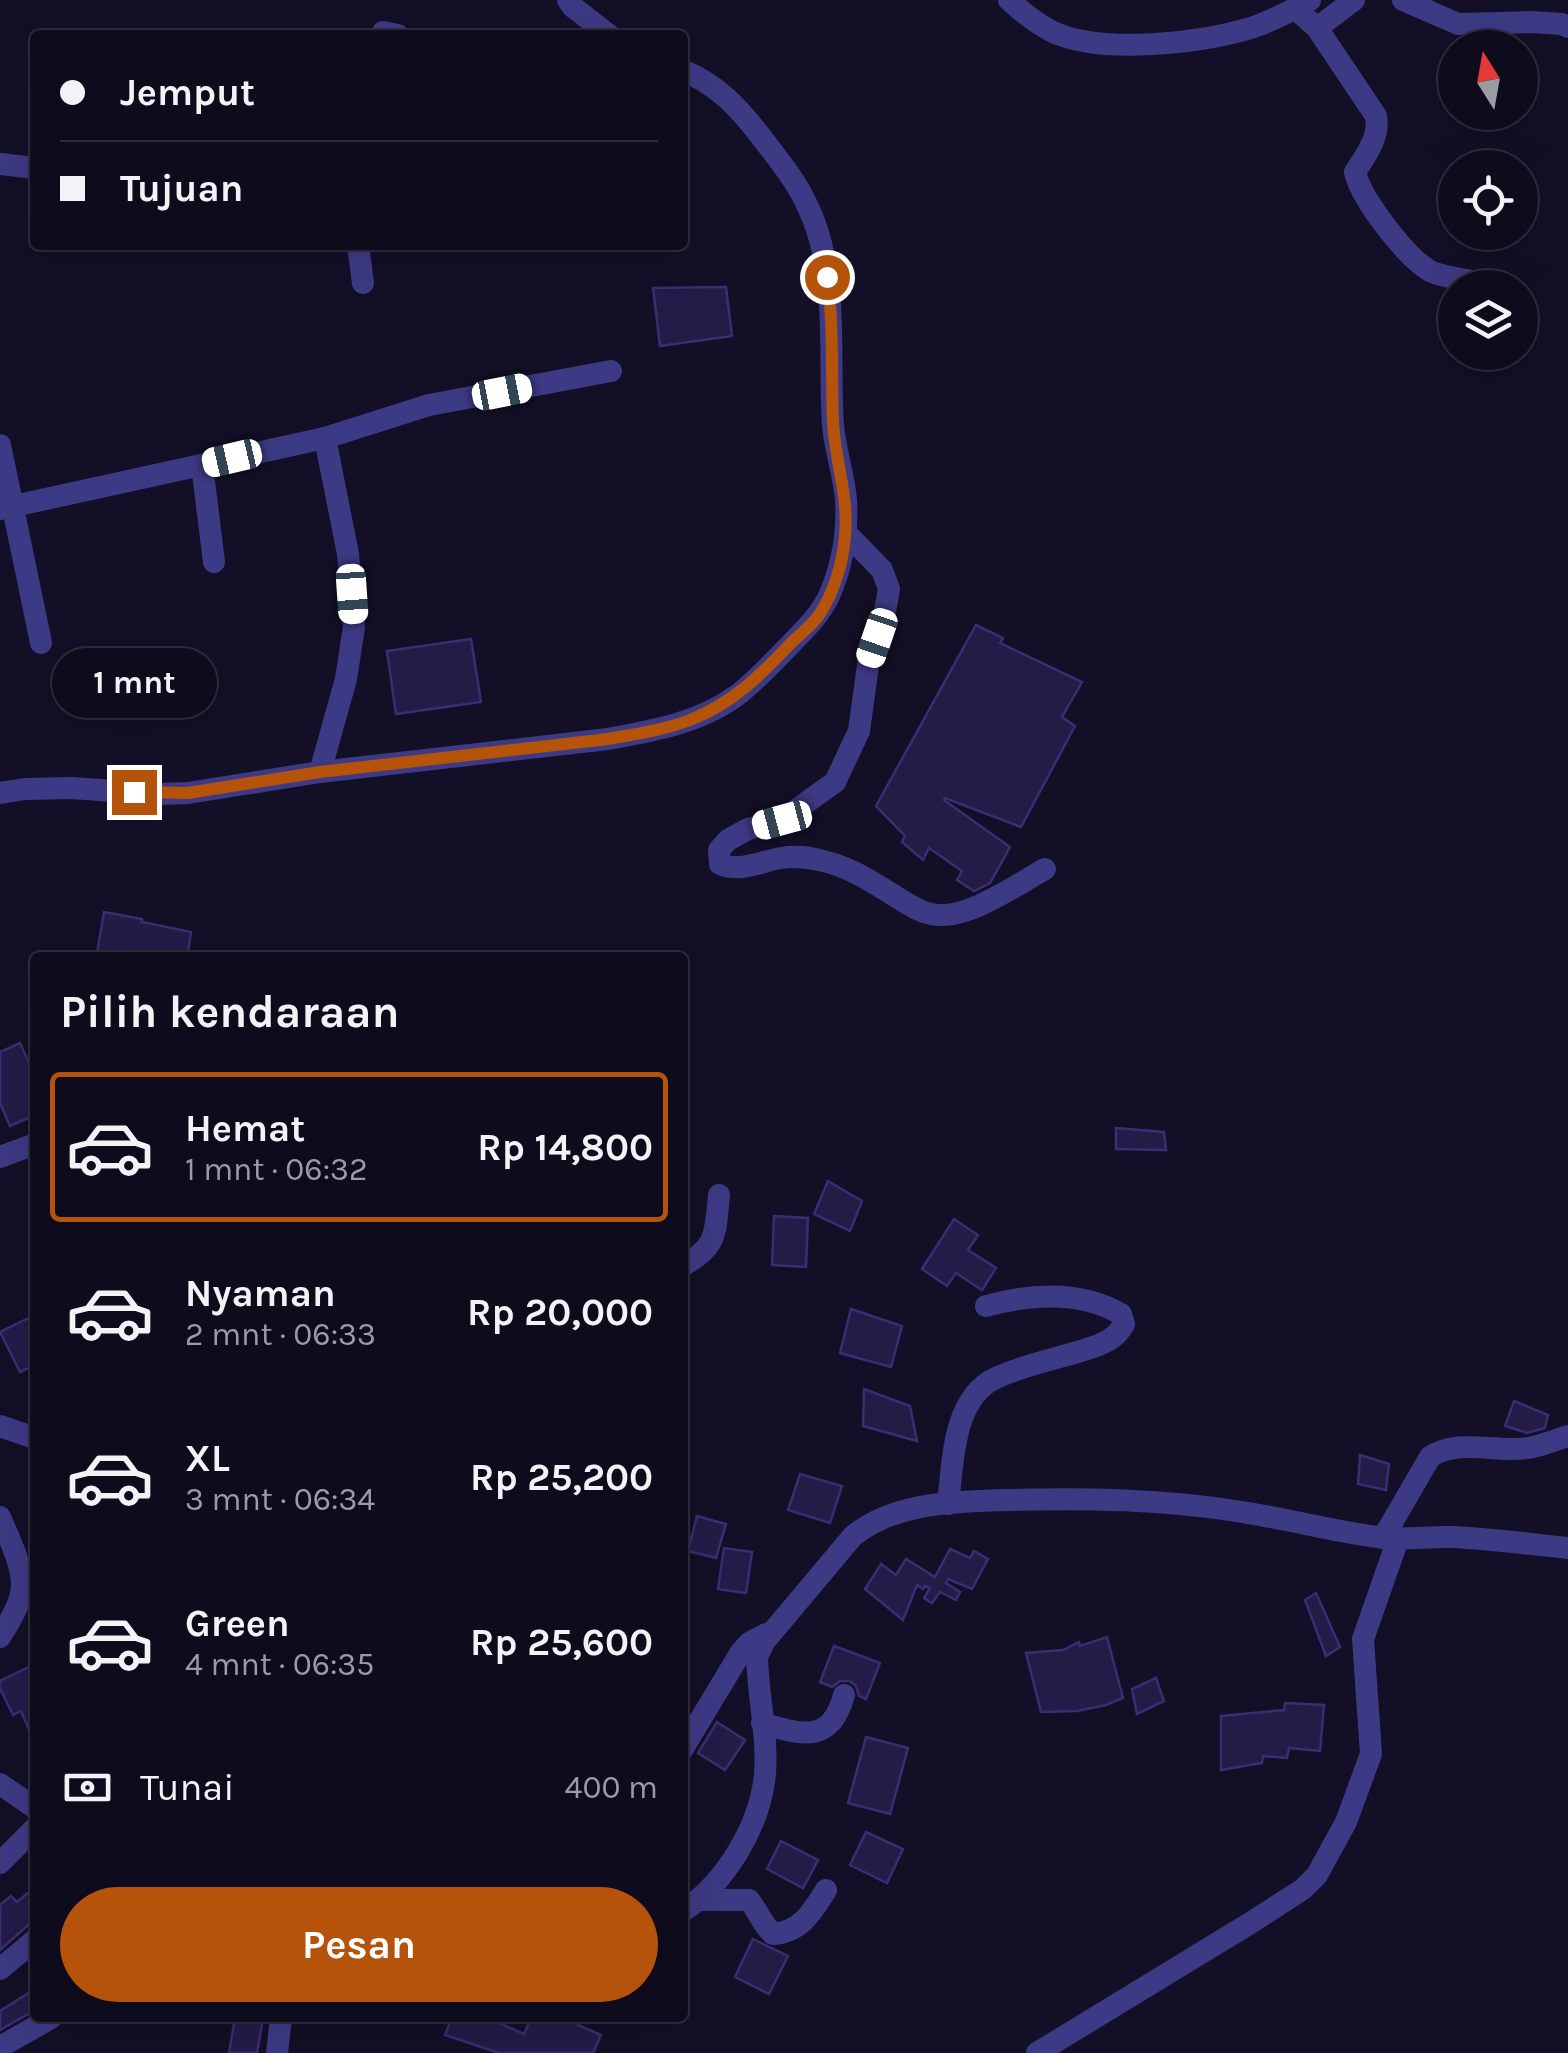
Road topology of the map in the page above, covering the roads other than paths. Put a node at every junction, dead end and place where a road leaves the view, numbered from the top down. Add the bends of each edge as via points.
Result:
1 (568, 0) edge
2 (1009, 0) edge
3 (1354, 0) edge
4 (1403, 0) edge
5 (1303, 4) edge
6 (1568, 27) edge
7 (1317, 28) junction
8 (603, 30) edge
9 (688, 73) edge
10 (0, 164) edge
11 (30, 167) edge
12 (359, 250) edge
13 (1438, 274) edge
14 (363, 283) dead end
15 (611, 372) dead end
16 (325, 438) junction
17 (0, 445) edge
18 (202, 466) junction
19 (6, 508) edge
20 (846, 534) junction
21 (214, 562) dead end
22 (41, 643) dead end
23 (320, 772) junction
24 (0, 793) edge
25 (1045, 870) dead end
26 (30, 1146) edge
27 (0, 1156) edge
28 (719, 1195) dead end
29 (688, 1263) edge
30 (986, 1306) dead end
31 (0, 1426) edge
32 (30, 1434) edge
33 (1568, 1436) edge
34 (948, 1504) junction
35 (0, 1517) edge
36 (1383, 1538) junction
37 (1568, 1548) edge
38 (770, 1634) junction
39 (0, 1637) edge
40 (844, 1696) dead end
41 (762, 1723) junction
42 (688, 1740) edge
43 (0, 1784) edge
44 (30, 1805) edge
45 (30, 1833) edge
46 (0, 1862) edge
47 (826, 1890) dead end
48 (691, 1906) edge
49 (30, 1944) edge
50 (0, 1968) edge
51 (44, 2022) edge
52 (280, 2022) edge
53 (0, 2047) edge
54 (277, 2053) edge
55 (1037, 2053) edge

1 - 8 street
2 - 5 street via 1054,32 1122,44 1225,34
3 - 7 street
4 - 6 street via 1458,24
5 - 7 street
7 - 13 street via 1376,116 1378,128 1356,172 1358,186 1407,253
9 - 20 street via 740,110 809,208 831,304 833,427
10 - 11 street
12 - 14 street
15 - 16 street via 429,405
16 - 18 street
16 - 23 street via 348,554 354,626
17 - 19 street
18 - 19 street
18 - 21 street
19 - 22 street
20 - 23 street via 841,564 818,615 734,698 692,720 608,739
20 - 25 street via 882,570 888,590 859,730 835,782 782,820 728,840 719,850 720,864 822,860 918,910 942,915 976,906
23 - 24 street via 188,793
26 - 27 street
28 - 29 street via 710,1246
30 - 34 street via 1042,1296 1085,1300 1121,1314 1124,1324 1108,1342 992,1379 977,1392 957,1437
31 - 32 street
33 - 36 street via 1528,1448 1440,1450
34 - 36 street via 1154,1501
34 - 38 street via 868,1524
35 - 39 street via 22,1590
36 - 37 street
36 - 55 street via 1398,1539 1363,1640 1371,1754 1328,1859 1303,1888
38 - 41 street via 757,1657
38 - 42 street via 742,1652
40 - 41 street via 830,1725 815,1732
41 - 48 street via 764,1774 748,1834 725,1872
43 - 44 street
45 - 46 street
47 - 48 street via 804,1924 785,1933 764,1926 749,1900
49 - 50 street
51 - 53 street
52 - 54 street

